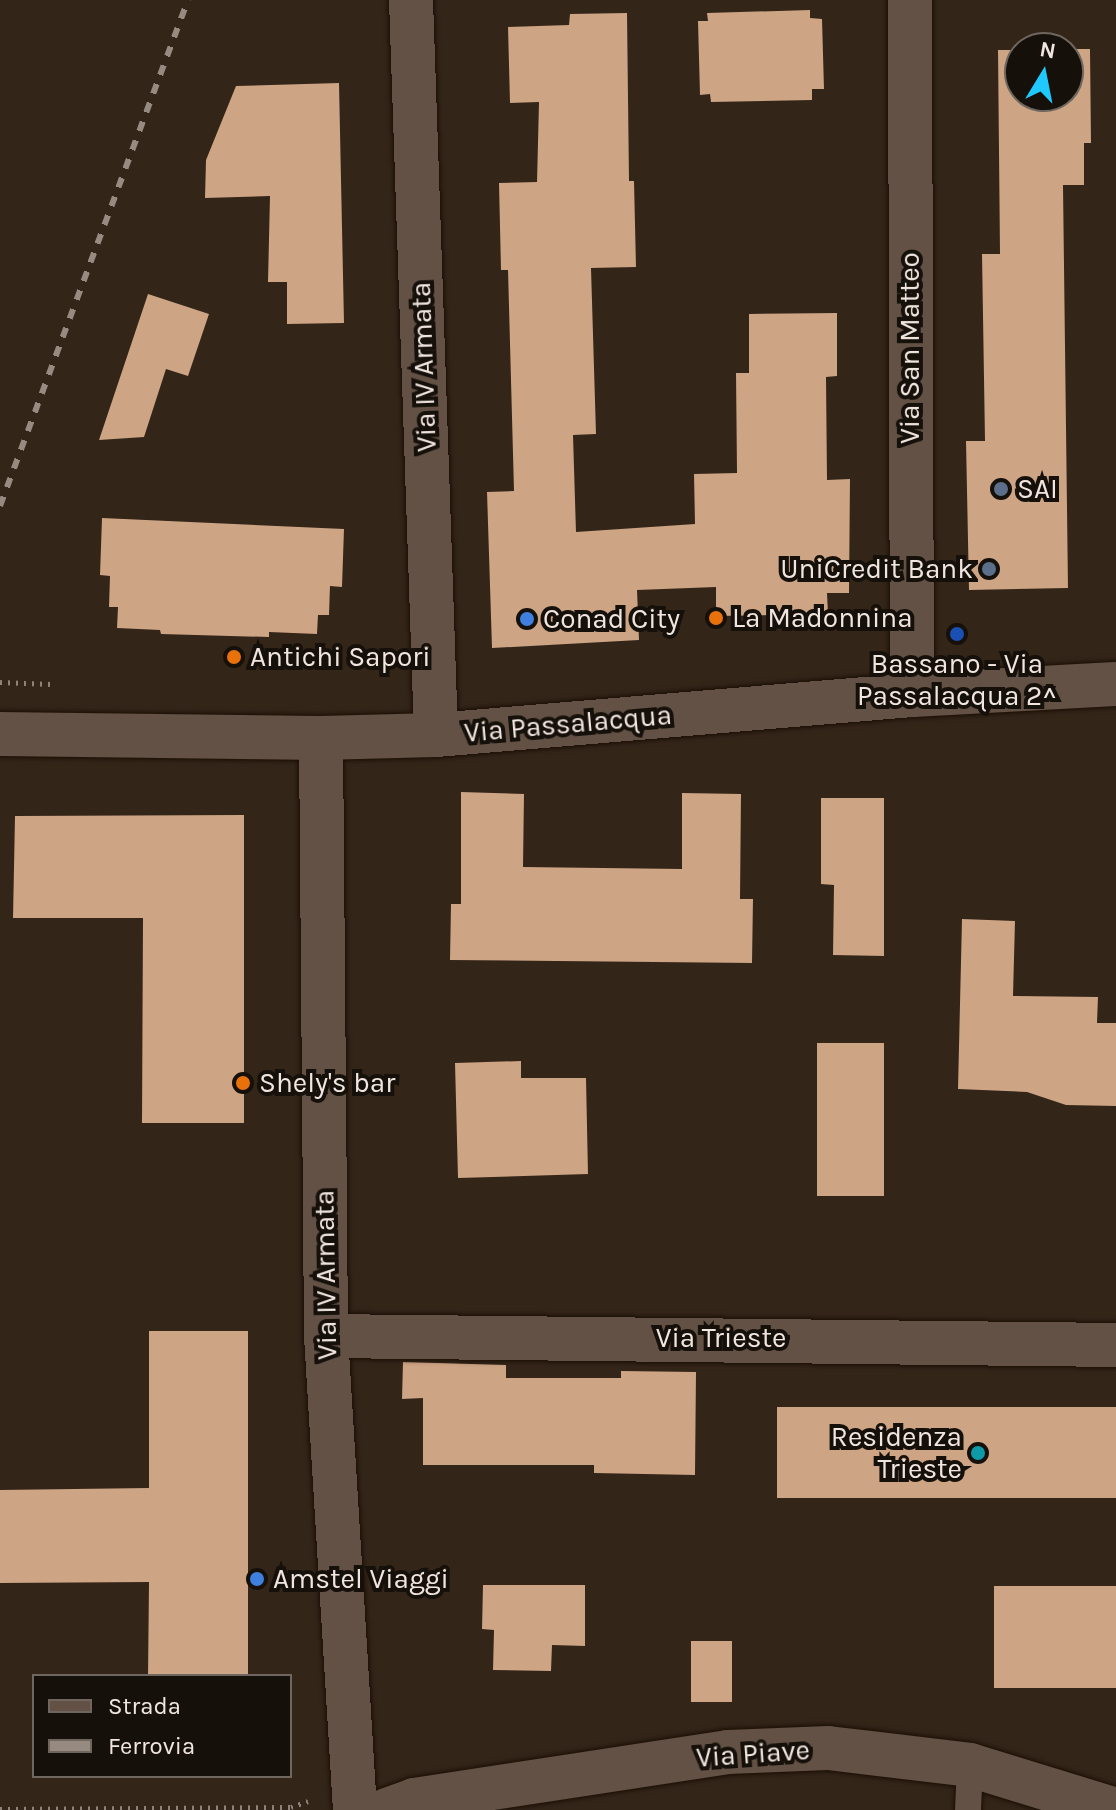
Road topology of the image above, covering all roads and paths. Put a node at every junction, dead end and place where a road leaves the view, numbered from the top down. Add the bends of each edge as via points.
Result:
1 (411, 0) edge
2 (910, 0) edge
3 (1116, 684) edge
4 (912, 695) junction
5 (6, 734) edge
6 (436, 735) junction
7 (321, 738) junction
8 (326, 1336) junction
9 (1116, 1345) edge
10 (970, 1765) junction
11 (353, 1797) edge
12 (0, 1809) edge
13 (387, 1810) edge
14 (968, 1810) edge
15 (1116, 1810) edge

1 - 6 street, Via IV Armata
2 - 4 street, Via San Matteo
3 - 4 street, Via Passalacqua
4 - 6 street, Via Passalacqua
5 - 7 street, Via Passalacqua
6 - 7 street, Via Passalacqua
7 - 8 street, Via IV Armata
8 - 9 street, Via Trieste
8 - 11 street, Via IV Armata
10 - 13 street, Via Piave via 828,1748 728,1752 414,1800
10 - 14 lane
10 - 15 street, Via Piave
11 - 12 path via 291,1807

